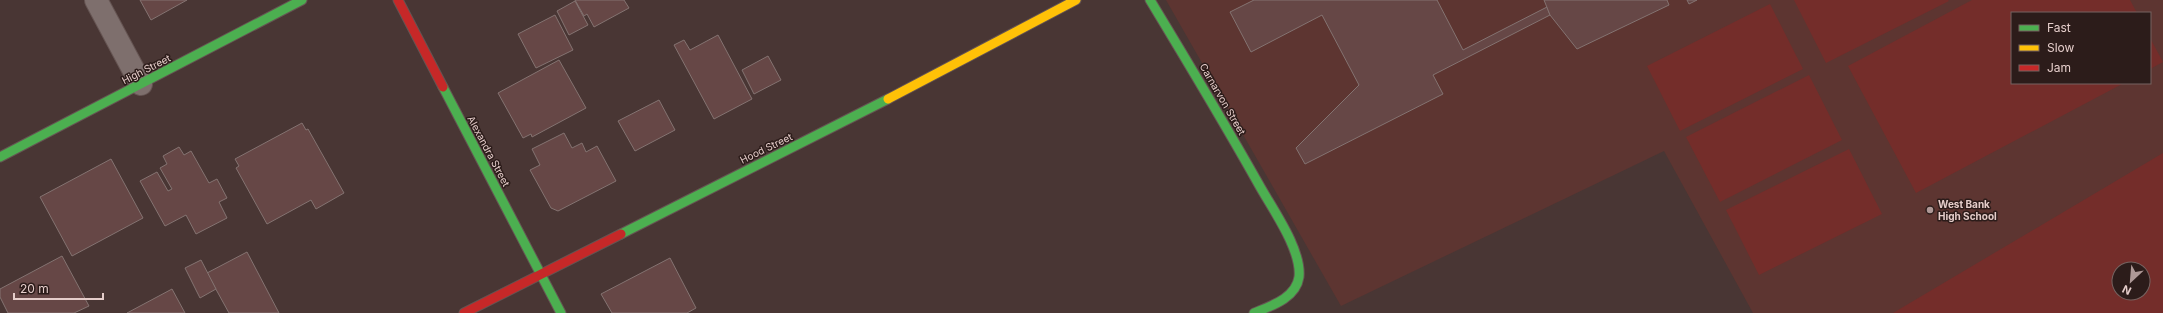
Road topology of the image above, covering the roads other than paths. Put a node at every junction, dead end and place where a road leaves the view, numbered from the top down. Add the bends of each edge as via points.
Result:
1 (96, 0) edge
2 (302, 0) edge
3 (398, 0) edge
4 (1076, 0) edge
5 (1150, 0) edge
6 (141, 84) junction
7 (0, 157) edge
8 (540, 273) junction
9 (464, 313) edge
10 (561, 313) edge
11 (1254, 313) edge

1 - 6 street
2 - 6 street, High Street
3 - 8 street, Alexandra Street
4 - 8 street, Hood Street via 850,119
5 - 11 street, Carnarvon Street via 1218,110 1295,254 1299,269 1298,279 1289,295
6 - 7 street, High Street
8 - 9 street, Hood Street
8 - 10 street, Alexandra Street

